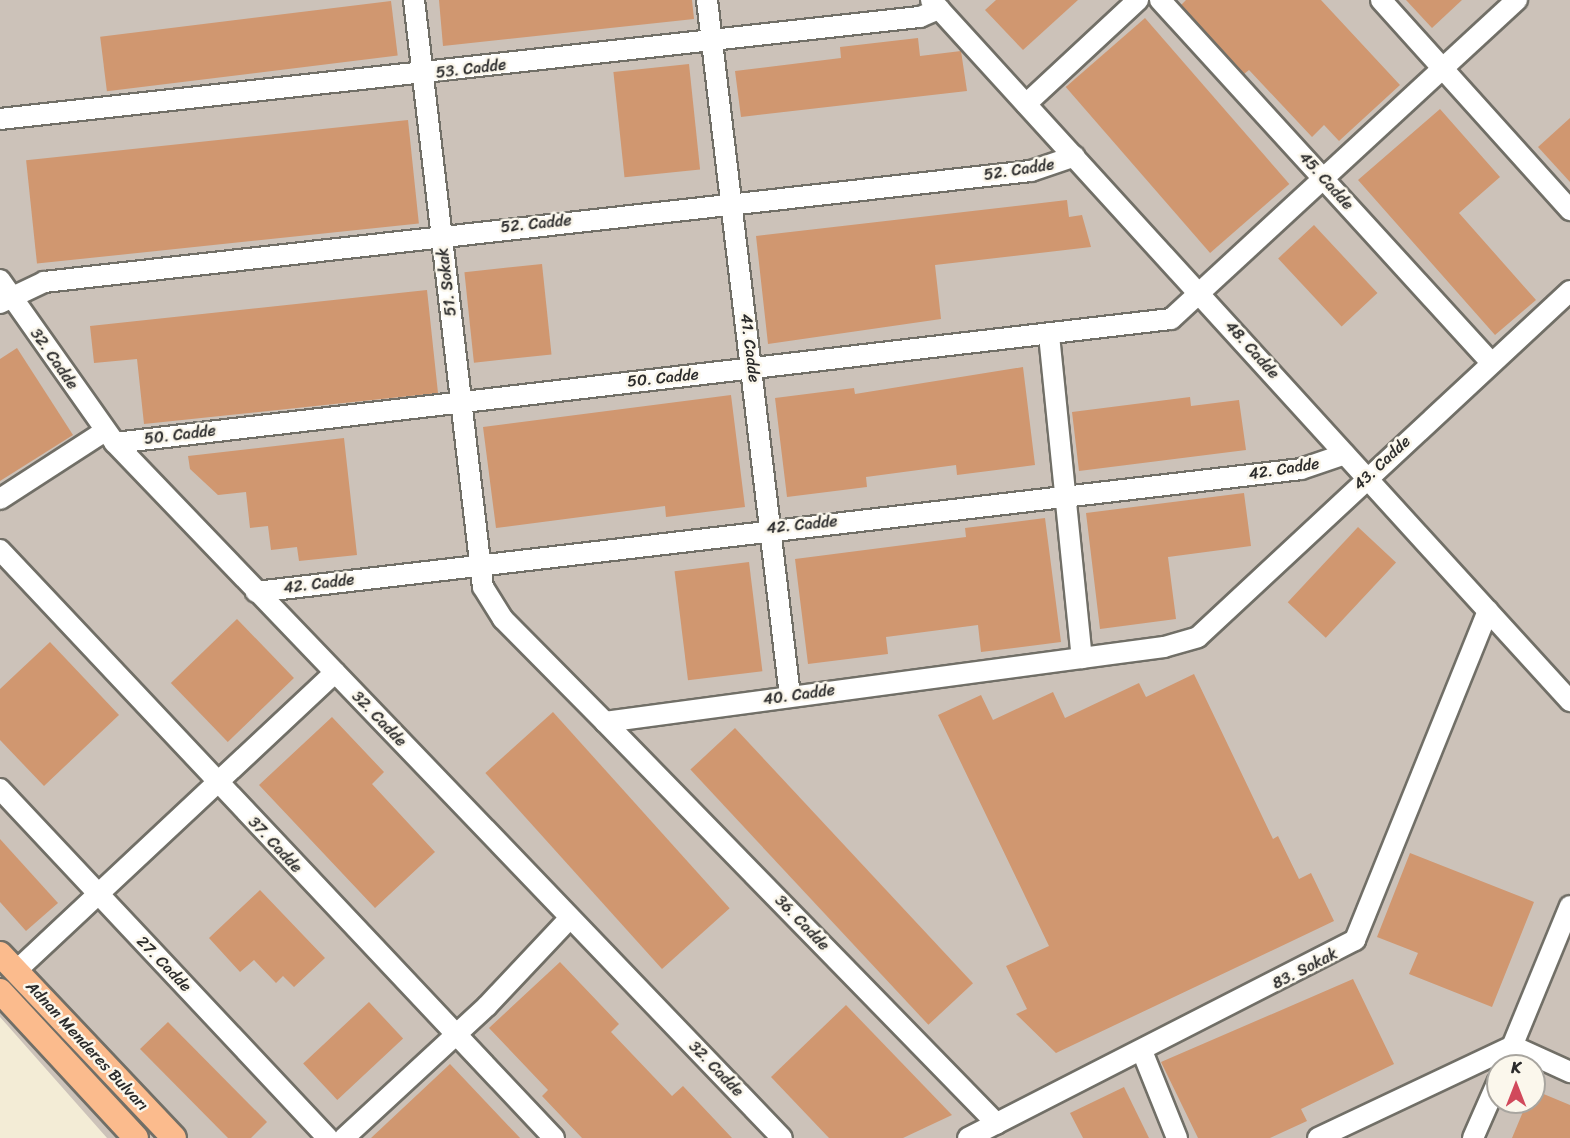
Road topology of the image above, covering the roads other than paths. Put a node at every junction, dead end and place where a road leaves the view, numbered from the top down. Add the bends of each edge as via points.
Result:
1 (414, 0) edge
2 (707, 0) edge
3 (1138, 0) edge
4 (1161, 0) edge
5 (1381, 0) edge
6 (1517, 0) edge
7 (935, 4) edge
8 (712, 39) junction
9 (1441, 66) junction
10 (422, 75) junction
11 (1026, 104) junction
12 (0, 119) edge
13 (1075, 156) junction
14 (1322, 176) junction
15 (732, 203) junction
16 (1570, 210) edge
17 (441, 234) junction
18 (1197, 290) junction
19 (1570, 291) edge
20 (4, 293) edge
21 (1049, 335) junction
22 (1491, 363) junction
23 (752, 369) junction
24 (460, 400) junction
25 (110, 437) junction
26 (1345, 454) junction
27 (1366, 477) junction
28 (1065, 495) junction
29 (0, 499) edge
30 (771, 528) junction
31 (0, 550) edge
32 (480, 563) junction
33 (256, 592) junction
34 (1488, 611) junction
35 (1198, 637) joint
36 (1082, 658) junction
37 (335, 672) junction
38 (790, 696) junction
39 (1570, 701) edge
40 (605, 723) junction
41 (218, 784) junction
42 (0, 789) edge
43 (100, 896) junction
44 (1570, 906) edge
45 (570, 918) junction
46 (8, 963) edge
47 (0, 991) edge
48 (456, 1034) junction
49 (1513, 1046) junction
50 (1142, 1051) junction
51 (1509, 1054) edge
52 (1570, 1072) edge
53 (1486, 1108) edge
54 (997, 1124) junction
55 (136, 1138) edge
56 (174, 1138) edge
57 (328, 1138) edge
58 (344, 1138) edge
59 (554, 1138) edge
60 (782, 1138) edge
61 (968, 1138) edge
62 (1177, 1138) edge
63 (1318, 1138) edge
64 (1473, 1138) edge

1 - 10 street, 51. Sokak
2 - 8 street, 41. Cadde
3 - 11 street
4 - 14 street, 45. Cadde
5 - 9 street
6 - 9 street, 50. Cadde
7 - 8 street, 53. Cadde via 920,17
7 - 11 street, 48. Cadde
8 - 10 street, 53. Cadde
8 - 15 street, 41. Cadde
9 - 14 street, 50. Cadde
9 - 16 street
10 - 12 street, 53. Cadde
10 - 17 street, 51. Sokak
11 - 13 street, 48. Cadde
13 - 15 street, 52. Cadde via 1031,171
13 - 18 street, 48. Cadde
14 - 18 street, 50. Cadde
14 - 22 street, 45. Cadde
15 - 17 street, 52. Cadde
15 - 23 street, 41. Cadde
17 - 20 street, 52. Cadde via 44,282
17 - 24 street, 51. Sokak
18 - 21 street, 50. Cadde via 1171,319
18 - 26 street, 48. Cadde
19 - 22 street, 43. Cadde
20 - 25 street, 32. Cadde
21 - 23 street, 50. Cadde
21 - 28 street
22 - 27 street, 43. Cadde
23 - 24 street, 50. Cadde
23 - 30 street, 41. Cadde
24 - 25 street, 50. Cadde
24 - 32 street, 51. Sokak
25 - 29 street, 50. Cadde
25 - 33 street, 32. Cadde
26 - 27 street, 48. Cadde
26 - 28 street, 42. Cadde via 1301,469
27 - 34 street, 48. Cadde
27 - 35 street, 43. Cadde
28 - 30 street, 42. Cadde
28 - 36 street
30 - 32 street, 42. Cadde
30 - 38 street, 41. Cadde
31 - 41 street, 37. Cadde
32 - 33 street, 42. Cadde
32 - 40 street via 490,604
33 - 37 street, 32. Cadde
34 - 39 street, 48. Cadde
34 - 50 street, 83. Sokak via 1355,940
35 - 36 street, 40. Cadde
36 - 38 street, 40. Cadde
37 - 41 street
37 - 45 street, 32. Cadde
38 - 40 street, 40. Cadde
40 - 54 street, 36. Cadde
41 - 43 street
41 - 48 street, 37. Cadde
42 - 43 street, 27. Cadde
43 - 46 street
43 - 57 street, 27. Cadde
44 - 49 street
45 - 48 street
45 - 60 street, 32. Cadde
46 - 56 main road, Adnan Menderes Bulvarı
47 - 55 main road, Adnan Menderes Bulvarı
48 - 58 street
48 - 59 street, 37. Cadde
49 - 51 street
49 - 52 street
49 - 63 street
50 - 54 street, 83. Sokak
50 - 62 street
53 - 64 street
54 - 61 street, 83. Sokak

